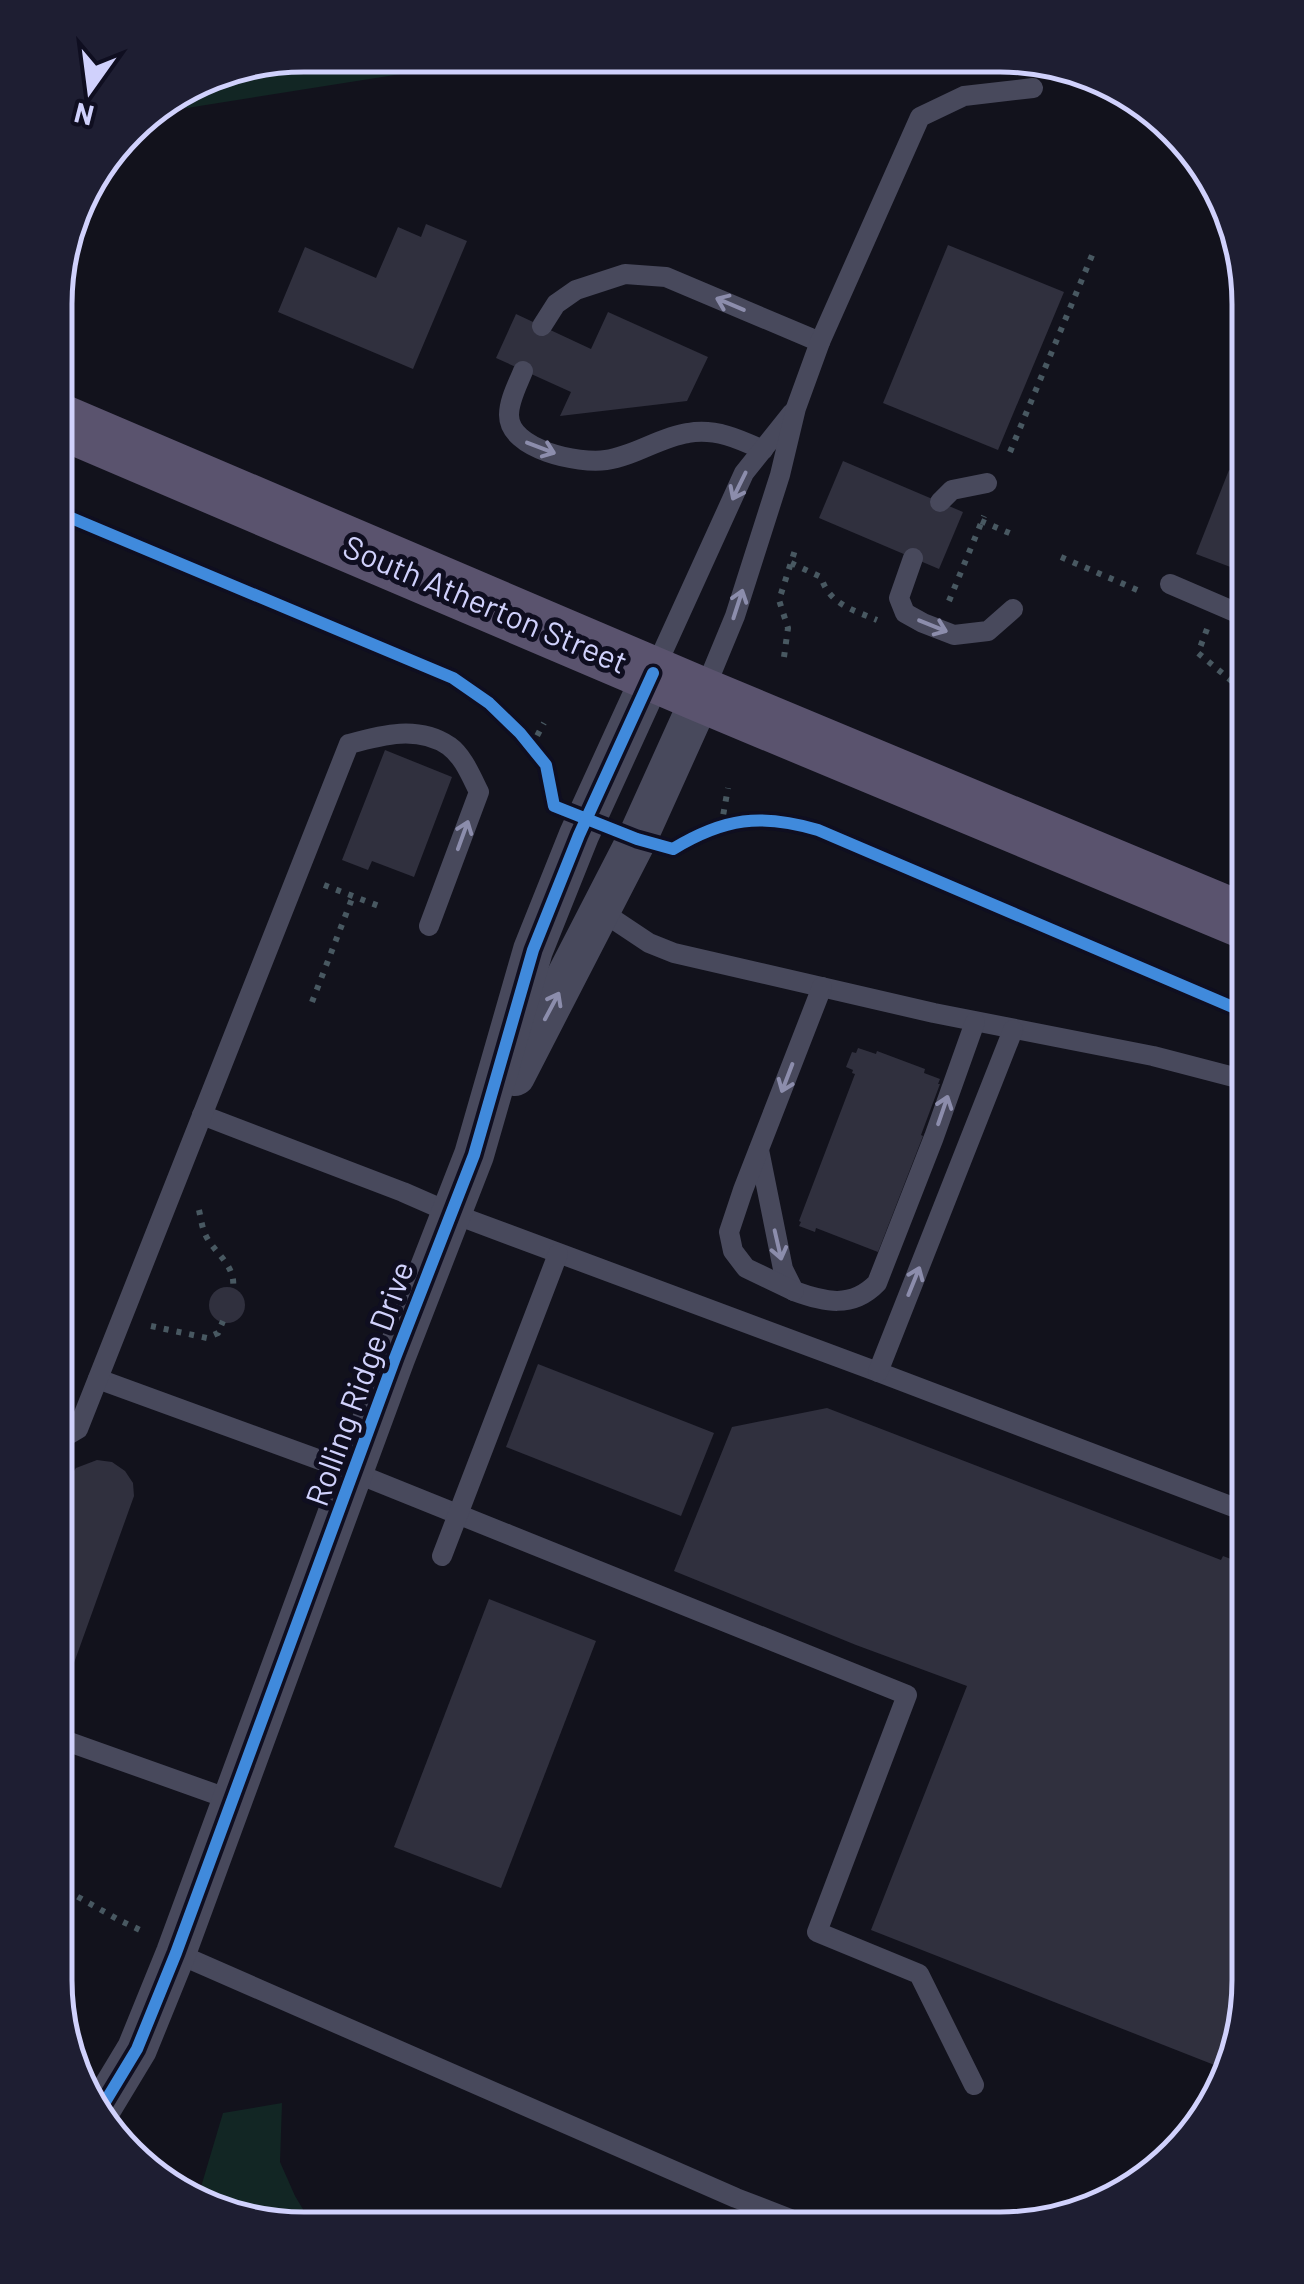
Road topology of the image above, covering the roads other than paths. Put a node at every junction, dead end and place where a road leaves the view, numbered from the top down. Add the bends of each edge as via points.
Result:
1 (1034, 88) dead end
2 (542, 326) dead end
3 (820, 342) junction
4 (524, 370) dead end
5 (796, 408) junction
6 (72, 426) edge
7 (762, 450) junction
8 (987, 483) dead end
9 (940, 502) dead end
10 (913, 558) dead end
11 (1170, 584) dead end
12 (1012, 609) dead end
13 (1232, 611) edge
14 (652, 674) junction
15 (702, 695) junction
16 (601, 911) junction
17 (1232, 915) edge
18 (429, 926) dead end
19 (822, 987) junction
20 (974, 1022) junction
21 (1013, 1030) junction
22 (1232, 1076) edge
23 (202, 1115) junction
24 (759, 1150) junction
25 (474, 1155) junction
26 (451, 1213) junction
27 (558, 1254) junction
28 (794, 1290) junction
29 (878, 1372) junction
30 (98, 1379) junction
31 (72, 1433) edge
32 (354, 1472) junction
33 (1231, 1508) edge
34 (457, 1514) junction
35 (442, 1556) dead end
36 (72, 1743) edge
37 (232, 1800) junction
38 (164, 1944) junction
39 (974, 2085) dead end
40 (107, 2100) edge
41 (736, 2198) junction
42 (732, 2212) edge
43 (772, 2212) edge

1 - 3 lane via 964,96 920,117
3 -> 2 lane via 666,277 624,274 576,290
3 - 5 lane
4 -> 7 lane via 511,402 512,430 552,453 608,460 708,432
5 - 7 lane
15 -> 5 lane via 735,616
6 - 14 main road, South Atherton Street
7 -> 14 lane via 744,473
8 - 9 lane via 952,490
10 -> 12 lane via 899,598 905,612 923,623 954,634 988,631
11 - 13 lane
14 - 15 main road, South Atherton Street
14 - 25 street, Rolling Ridge Drive via 533,950
15 - 16 street, Rolling Ridge Drive
15 - 17 main road, South Atherton Street
16 - 19 lane via 674,953
25 -> 16 street, Rolling Ridge Drive
18 -> 23 lane via 478,792 450,746 420,734 350,744
19 - 20 lane
19 -> 24 lane
20 - 21 lane
28 -> 20 lane via 838,1302 877,1283
21 - 22 lane
29 -> 21 lane
23 - 26 lane
23 - 30 lane
24 -> 28 lane via 783,1269
24 - 28 lane via 730,1224 730,1244 746,1268
25 - 26 street, Rolling Ridge Drive
26 - 27 lane
26 - 32 street, Rolling Ridge Drive
27 - 29 lane
27 - 34 lane
29 - 33 lane
30 - 31 lane
30 - 32 lane
32 - 34 lane
32 - 37 street, Rolling Ridge Drive
34 - 35 lane
34 - 39 lane via 907,1695 818,1932 919,1974
36 - 37 lane
37 - 38 street, Rolling Ridge Drive
38 - 40 street, Rolling Ridge Drive via 138,2049
38 - 41 lane
41 - 42 lane
41 - 43 lane

